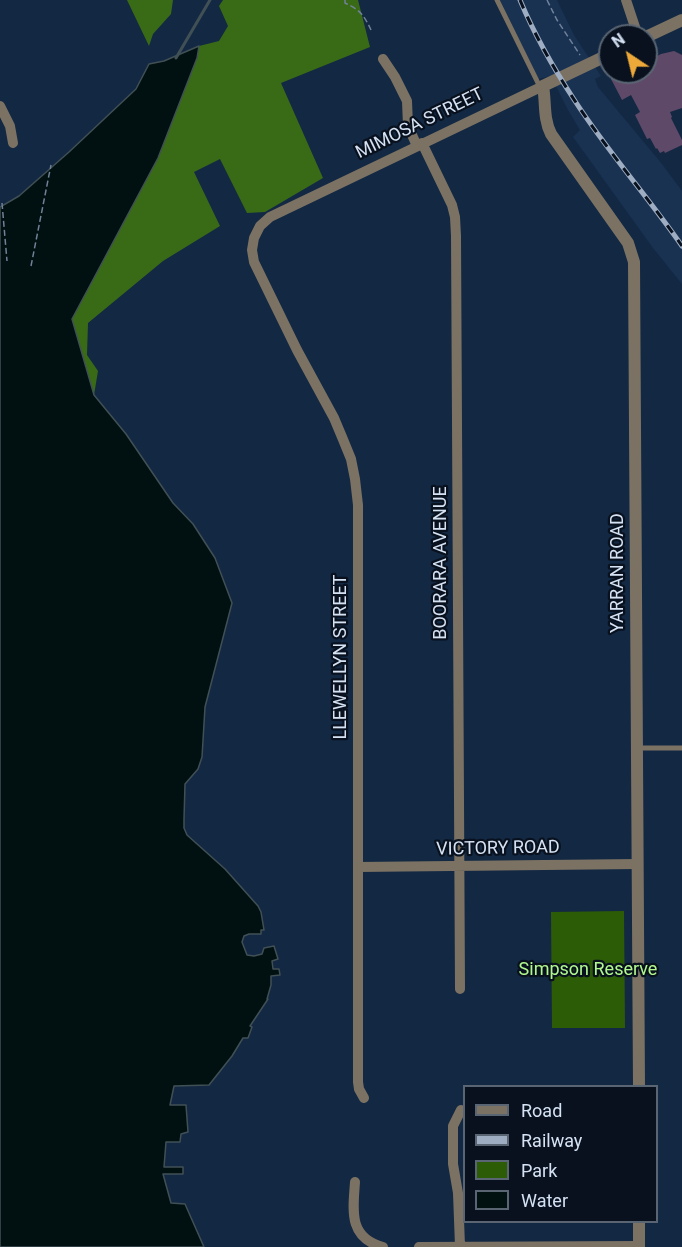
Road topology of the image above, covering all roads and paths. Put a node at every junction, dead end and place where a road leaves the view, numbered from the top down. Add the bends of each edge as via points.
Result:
1 (345, 0) edge
2 (497, 0) edge
3 (547, 0) edge
4 (626, 0) edge
5 (682, 20) edge
6 (634, 24) edge
7 (371, 30) dead end
8 (658, 31) edge
9 (383, 59) dead end
10 (598, 59) edge
11 (590, 63) junction
12 (544, 85) junction
13 (0, 106) edge
14 (13, 143) dead end
15 (420, 144) junction
16 (51, 165) dead end
17 (2, 203) dead end
18 (254, 238) joint
19 (8, 261) dead end
20 (31, 266) dead end
21 (637, 748) junction
22 (682, 748) edge
23 (638, 864) junction
24 (459, 866) junction
25 (358, 867) junction
26 (459, 989) dead end
27 (639, 1085) edge
28 (364, 1098) dead end
29 (461, 1110) dead end
30 (355, 1182) dead end
31 (639, 1223) edge
32 (460, 1246) edge
33 (639, 1246) edge
34 (383, 1247) edge
35 (420, 1247) edge

1 - 7 path via 365,18
2 - 12 lane
3 - 11 path via 579,53
4 - 6 street
5 - 8 street
9 - 15 street, BOORARA AVENUE via 406,100 408,126
10 - 11 street, MIMOSA STREET
11 - 12 street, MIMOSA STREET
12 - 15 street, MIMOSA STREET
12 - 21 street, YARRAN ROAD via 545,120 551,134 628,243 634,262
13 - 14 street
15 - 18 street, MIMOSA STREET via 270,216
15 - 24 street, BOORARA AVENUE via 455,217
16 - 20 path
17 - 19 path
18 - 25 street, LLEWELLYN STREET via 254,262 334,418 355,479
21 - 22 lane
21 - 23 street, YARRAN ROAD
23 - 24 street, VICTORY ROAD
23 - 27 street, YARRAN ROAD
24 - 25 street, VICTORY ROAD
24 - 26 street, BOORARA AVENUE
25 - 28 street, LLEWELLYN STREET via 358,1082
29 - 32 street via 453,1126
30 - 34 street via 353,1209 357,1229
31 - 33 street
32 - 33 street
32 - 35 street

